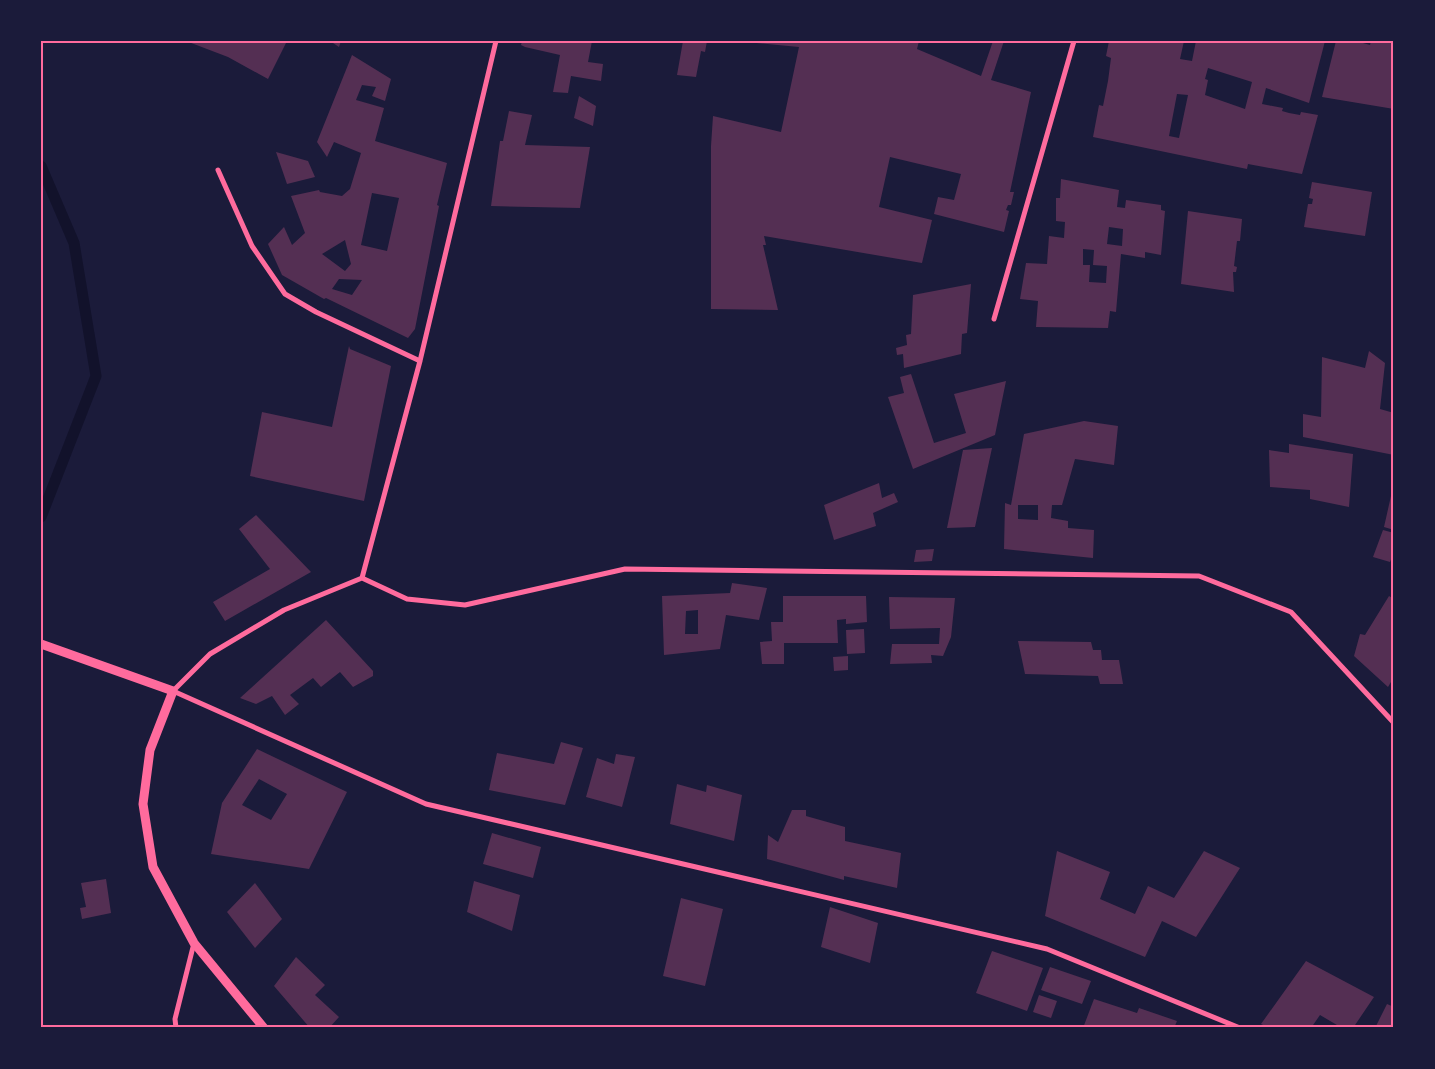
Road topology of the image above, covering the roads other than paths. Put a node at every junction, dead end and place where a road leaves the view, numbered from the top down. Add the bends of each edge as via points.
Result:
1 (496, 41) edge
2 (1074, 41) edge
3 (218, 170) dead end
4 (994, 320) dead end
5 (420, 361) junction
6 (362, 578) junction
7 (41, 644) edge
8 (172, 692) junction
9 (1394, 723) edge
10 (194, 943) junction
11 (176, 1028) edge
12 (264, 1028) edge
13 (1240, 1028) edge

1 - 5 street
2 - 4 street
3 - 5 street via 252,246 285,294
5 - 6 street
6 - 8 street via 284,610 210,654
6 - 9 street via 407,599 465,605 624,569 1199,576 1291,612
7 - 8 street
8 - 10 street via 150,750 143,804 153,867
8 - 13 street via 426,804 1047,949
10 - 11 street via 175,1019
10 - 12 street

